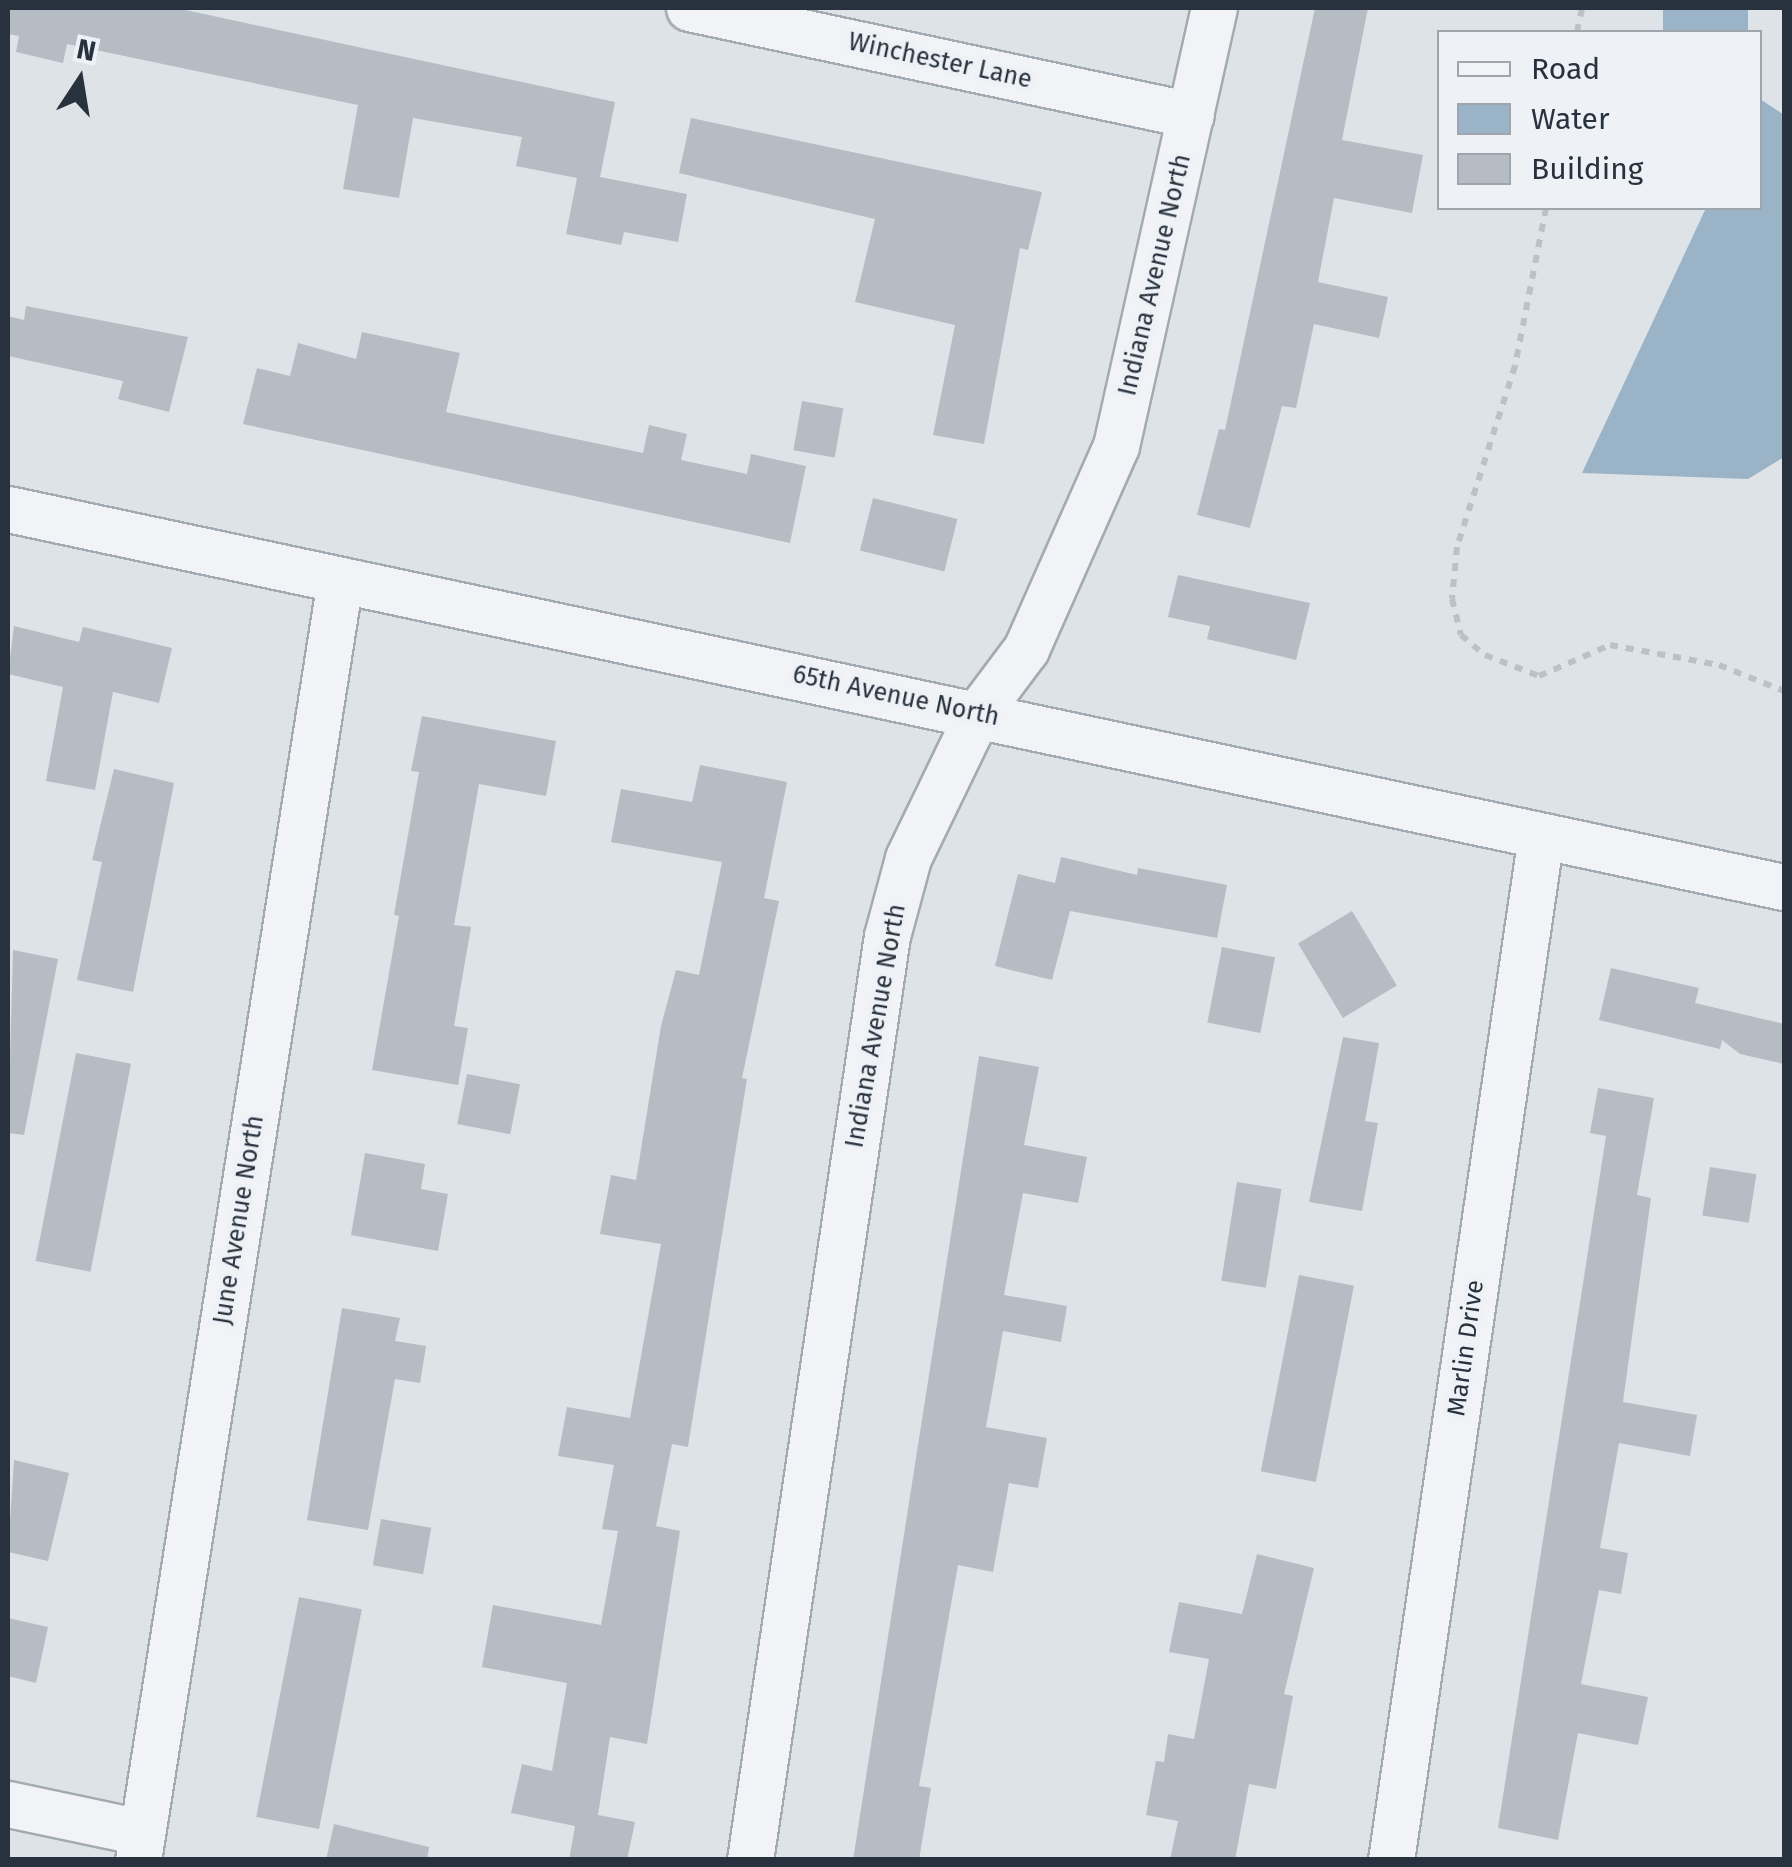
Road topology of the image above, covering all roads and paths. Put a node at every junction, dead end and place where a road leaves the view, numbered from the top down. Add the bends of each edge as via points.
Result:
1 (689, 8) edge
2 (1214, 8) edge
3 (1191, 114) junction
4 (1546, 210) edge
5 (8, 509) edge
6 (340, 580) junction
7 (1784, 691) edge
8 (978, 713) junction
9 (1541, 836) junction
10 (1784, 887) edge
11 (8, 1804) edge
12 (139, 1846) edge
13 (750, 1860) edge
14 (1390, 1860) edge

1 - 3 street, Winchester Lane
2 - 3 street, Indiana Avenue North
3 - 8 street, Indiana Avenue North via 1116,446 1026,649
4 - 7 path via 1516,366 1458,547 1452,600 1461,634 1485,655 1539,676 1610,645 1719,665
5 - 6 street, 65th Avenue North
6 - 8 street, 65th Avenue North
6 - 12 street, June Avenue North
8 - 9 street, 65th Avenue North
8 - 13 street, Indiana Avenue North via 908,858 887,936
9 - 10 street, 65th Avenue North
9 - 14 street, Marlin Drive
11 - 12 street

